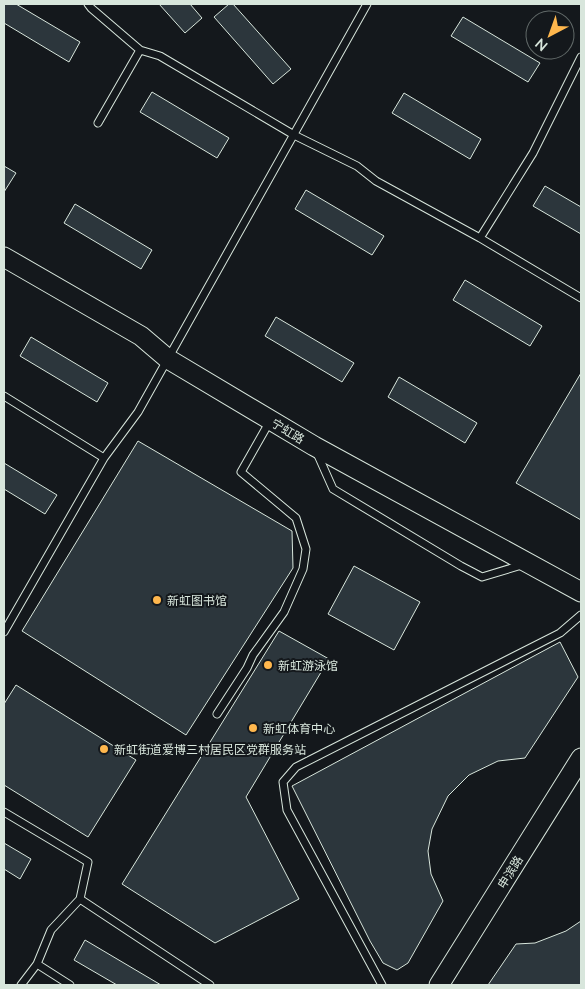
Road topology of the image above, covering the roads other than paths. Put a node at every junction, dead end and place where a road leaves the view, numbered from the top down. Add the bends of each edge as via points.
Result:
1 (88, 4) edge
2 (367, 4) edge
3 (140, 50) junction
4 (581, 57) edge
5 (98, 123) dead end
6 (294, 135) junction
7 (480, 238) junction
8 (4, 258) edge
9 (4, 272) edge
10 (581, 298) edge
11 (168, 359) junction
12 (4, 396) edge
13 (270, 420) junction
14 (314, 446) junction
15 (104, 458) junction
16 (528, 564) junction
17 (581, 592) edge
18 (581, 616) edge
19 (4, 632) edge
20 (217, 714) dead end
21 (581, 758) edge
22 (4, 812) edge
23 (80, 898) junction
24 (37, 964) junction
25 (21, 985) edge
26 (70, 985) edge
27 (210, 985) edge
28 (382, 985) edge
29 (439, 985) edge

1 - 3 lane
2 - 6 lane
3 - 5 lane
3 - 6 lane via 160,56
4 - 7 lane via 533,153
6 - 7 lane via 357,166 376,181
6 - 11 lane
7 - 10 lane
8 - 11 main road, 宁虹路 via 141,336
9 - 11 main road via 136,346
11 - 13 main road, 宁虹路
11 - 15 lane via 138,412
12 - 15 lane
13 - 14 main road, 宁虹路
13 - 20 lane via 241,472 296,518 306,549 303,569 284,612
14 - 16 main road, 宁虹路
14 - 16 lane via 333,489 461,566 482,577
15 - 19 lane
16 - 17 main road, 宁虹路
18 - 28 lane via 560,632 296,767 283,782 288,810
21 - 29 main road, 申滨路
22 - 23 lane via 88,862
23 - 24 lane via 51,930
23 - 27 lane
24 - 25 lane
24 - 26 lane

